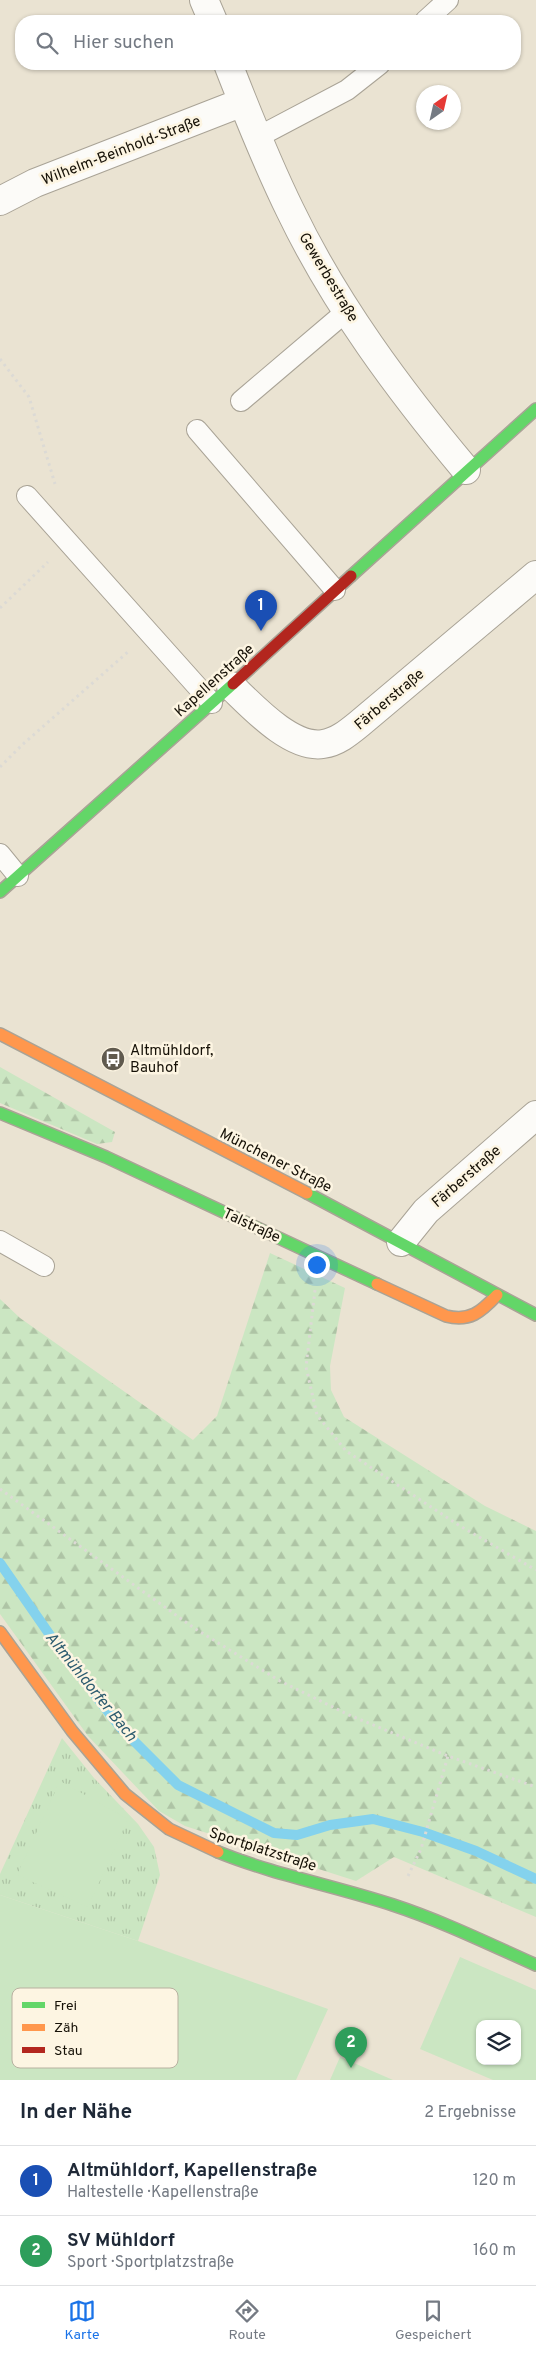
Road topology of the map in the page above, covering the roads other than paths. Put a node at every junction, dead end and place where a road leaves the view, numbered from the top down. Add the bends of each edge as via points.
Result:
1 (204, 0) edge
2 (448, 0) edge
3 (210, 15) edge
4 (432, 15) edge
5 (230, 70) edge
6 (372, 70) edge
7 (243, 102) junction
8 (258, 137) junction
9 (0, 201) edge
10 (348, 310) junction
11 (241, 401) dead end
12 (536, 409) edge
13 (197, 430) dead end
14 (466, 470) junction
15 (27, 496) dead end
16 (536, 574) edge
17 (335, 590) junction
18 (221, 695) junction
19 (0, 854) edge
20 (18, 876) junction
21 (0, 892) edge
22 (0, 1034) edge
23 (0, 1113) edge
24 (536, 1115) edge
25 (0, 1242) edge
26 (401, 1242) junction
27 (44, 1266) dead end
28 (497, 1295) junction
29 (536, 1315) edge
30 (0, 1632) edge
31 (536, 1965) edge

1 - 3 street
2 - 4 lane
5 - 7 street, Gewerbestraße
6 - 8 lane via 346,90
7 - 8 street, Gewerbestraße
7 - 9 street, Wilhelm-Beinhold-Straße via 35,184
8 - 10 street, Gewerbestraße via 290,211
10 - 11 lane
10 - 14 street, Gewerbestraße via 381,361
12 - 14 street, Kapellenstraße
13 - 17 lane
14 - 17 street, Kapellenstraße
15 - 18 lane via 149,633
16 - 18 street, Färberstraße via 359,724 334,741 308,743 288,735 264,717
17 - 18 street, Kapellenstraße
18 - 20 street, Kapellenstraße
19 - 20 lane
20 - 21 street, Kapellenstraße
22 - 26 street, Münchener Straße
23 - 28 street, Talstraße via 106,1157 446,1316 469,1319 480,1313
24 - 26 street, Färberstraße via 426,1211
25 - 27 lane
26 - 28 street, Münchener Straße
28 - 29 street, Münchener Straße
30 - 31 street, Sportplatzstraße via 94,1760 123,1792 163,1825 226,1856 395,1905

